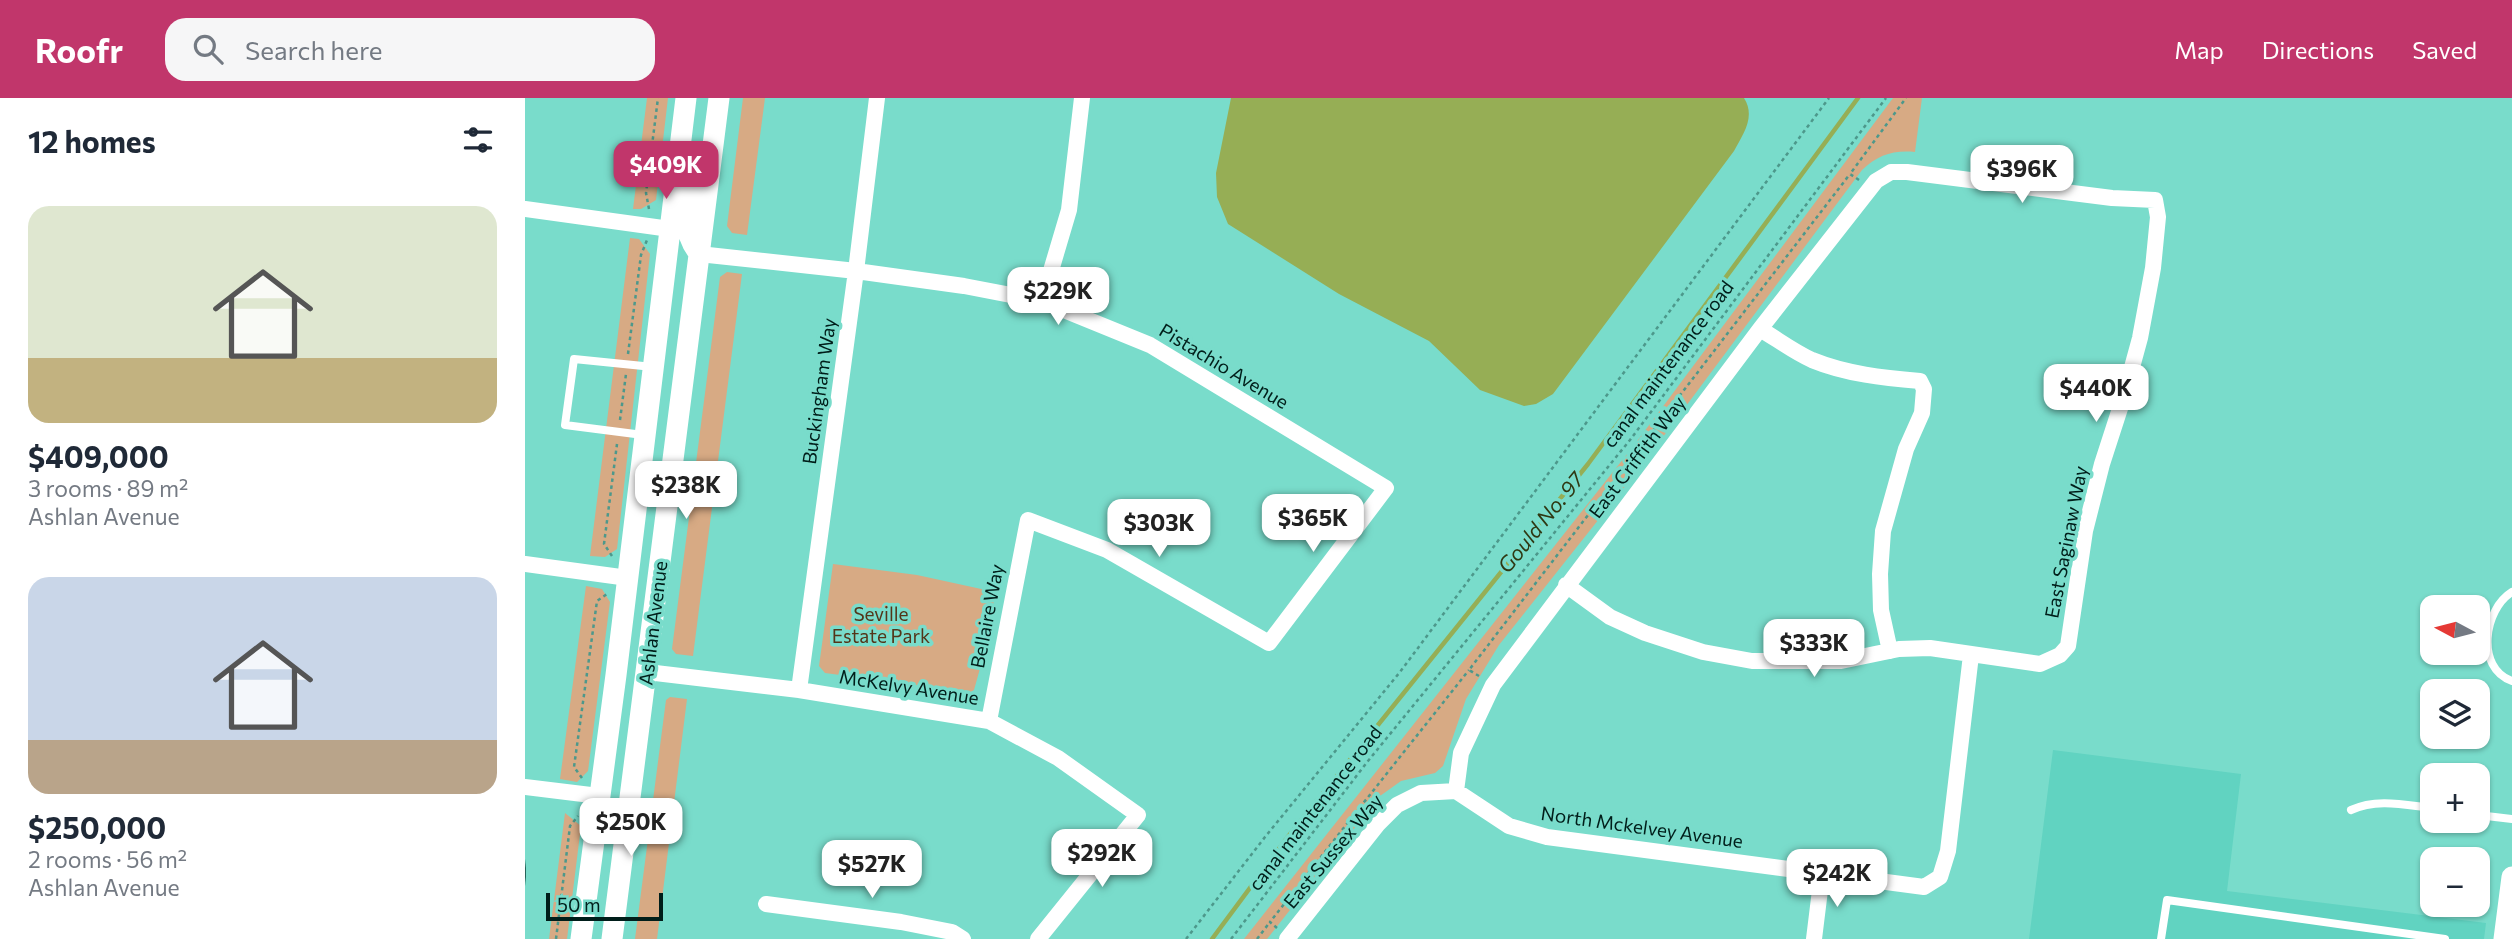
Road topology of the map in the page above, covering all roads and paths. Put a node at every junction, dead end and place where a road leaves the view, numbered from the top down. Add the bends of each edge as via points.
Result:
1 (658, 98) edge
2 (686, 98) edge
3 (719, 98) edge
4 (877, 98) edge
5 (1082, 98) edge
6 (1829, 98) edge
7 (1887, 98) edge
8 (1906, 98) edge
9 (683, 127) junction
10 (1850, 174) junction
11 (1870, 187) junction
12 (2155, 200) joint
13 (525, 209) edge
14 (648, 226) junction
15 (670, 229) junction
16 (699, 254) junction
17 (856, 271) junction
18 (1042, 301) junction
19 (1760, 329) junction
20 (627, 365) junction
21 (653, 367) junction
22 (618, 432) junction
23 (645, 436) junction
24 (1028, 520) joint
25 (525, 564) edge
26 (618, 576) junction
27 (1566, 585) junction
28 (2512, 592) edge
29 (1890, 651) junction
30 (1971, 655) junction
31 (1469, 670) junction
32 (647, 672) junction
33 (2512, 681) edge
34 (1493, 685) junction
35 (799, 690) junction
36 (989, 721) junction
37 (525, 786) edge
38 (1456, 791) junction
39 (589, 795) junction
40 (2420, 807) edge
41 (2351, 810) dead end
42 (1357, 811) junction
43 (2490, 816) edge
44 (2512, 818) edge
45 (1377, 825) junction
46 (1822, 874) junction
47 (2512, 877) edge
48 (766, 904) dead end
49 (1270, 922) junction
50 (1294, 936) edge
51 (556, 939) edge
52 (581, 939) edge
53 (611, 939) edge
54 (963, 939) edge
55 (1038, 939) edge
56 (1186, 939) edge
57 (1231, 939) edge
58 (1257, 939) edge
59 (1814, 939) edge
60 (2161, 939) edge
61 (2445, 939) edge
62 (2504, 939) edge

1 - 14 path via 646,193
2 - 9 main road, Ashlan Avenue
3 - 16 main road, Ashlan Avenue
4 - 17 street, Buckingham Way
5 - 18 street via 1069,210
6 - 56 path, canal maintenance road via 1399,671
7 - 57 path, canal maintenance road via 1630,440 1368,761
8 - 10 path
9 - 15 main road, Ashlan Avenue
9 - 16 main road via 692,164 687,227 689,241
10 - 11 path
10 - 31 path
11 - 12 street, East Criffith Way via 1891,172
11 - 19 street, East Criffith Way
12 - 30 street, East Saginaw Way via 2153,268 2142,326 2085,531 2068,646 2040,664
13 - 14 street
14 - 15 street
14 - 20 path
15 - 21 main road, Ashlan Avenue
16 - 17 street, Pistachio Avenue
16 - 32 main road, Ashlan Avenue
17 - 18 street, Pistachio Avenue
17 - 35 street, Buckingham Way
18 - 24 street, Pistachio Avenue via 1150,345 1386,488 1269,643 1107,550
19 - 27 street, East Criffith Way
19 - 29 street via 1811,360 1881,378 1920,381 1922,413 1906,449 1883,531 1881,610
20 - 21 lane
20 - 22 path
20 - 22 lane via 574,359 565,425
21 - 23 main road, Ashlan Avenue
22 - 23 lane
22 - 26 path via 604,544
23 - 26 main road, Ashlan Avenue
24 - 36 street, Bellaire Way
25 - 26 street
26 - 32 main road via 638,586 638,657
26 - 39 main road, Ashlan Avenue
26 - 39 path via 597,601 575,767
27 - 29 street via 1610,618 1703,652 1752,661 1840,661
27 - 34 street, East Criffith Way
28 - 33 lane via 2495,609 2488,646 2497,672
29 - 30 street via 1930,648
30 - 46 street, North Mckelvey Avenue via 1948,851 1940,877 1924,887
31 - 34 path
31 - 42 path
32 - 35 street, McKelvy Avenue
32 - 53 main road, Ashlan Avenue
34 - 38 street, East Criffith Way via 1461,753
35 - 36 street, McKelvy Avenue
36 - 55 street, McKelvy Avenue via 1058,758 1138,815
37 - 39 street
38 - 45 street, East Sussex Way via 1421,793 1397,805
38 - 46 street, North Mckelvey Avenue via 1509,826 1547,837
39 - 51 path via 571,826
39 - 52 main road, Ashlan Avenue
39 - 53 main road via 612,818 606,905
40 - 41 lane via 2381,803
42 - 45 path
42 - 49 path
43 - 44 lane
45 - 50 street, East Sussex Way
46 - 59 street
47 - 62 main road
48 - 54 street via 901,922 952,932
49 - 50 path
49 - 58 path
60 - 61 lane via 2167,900

